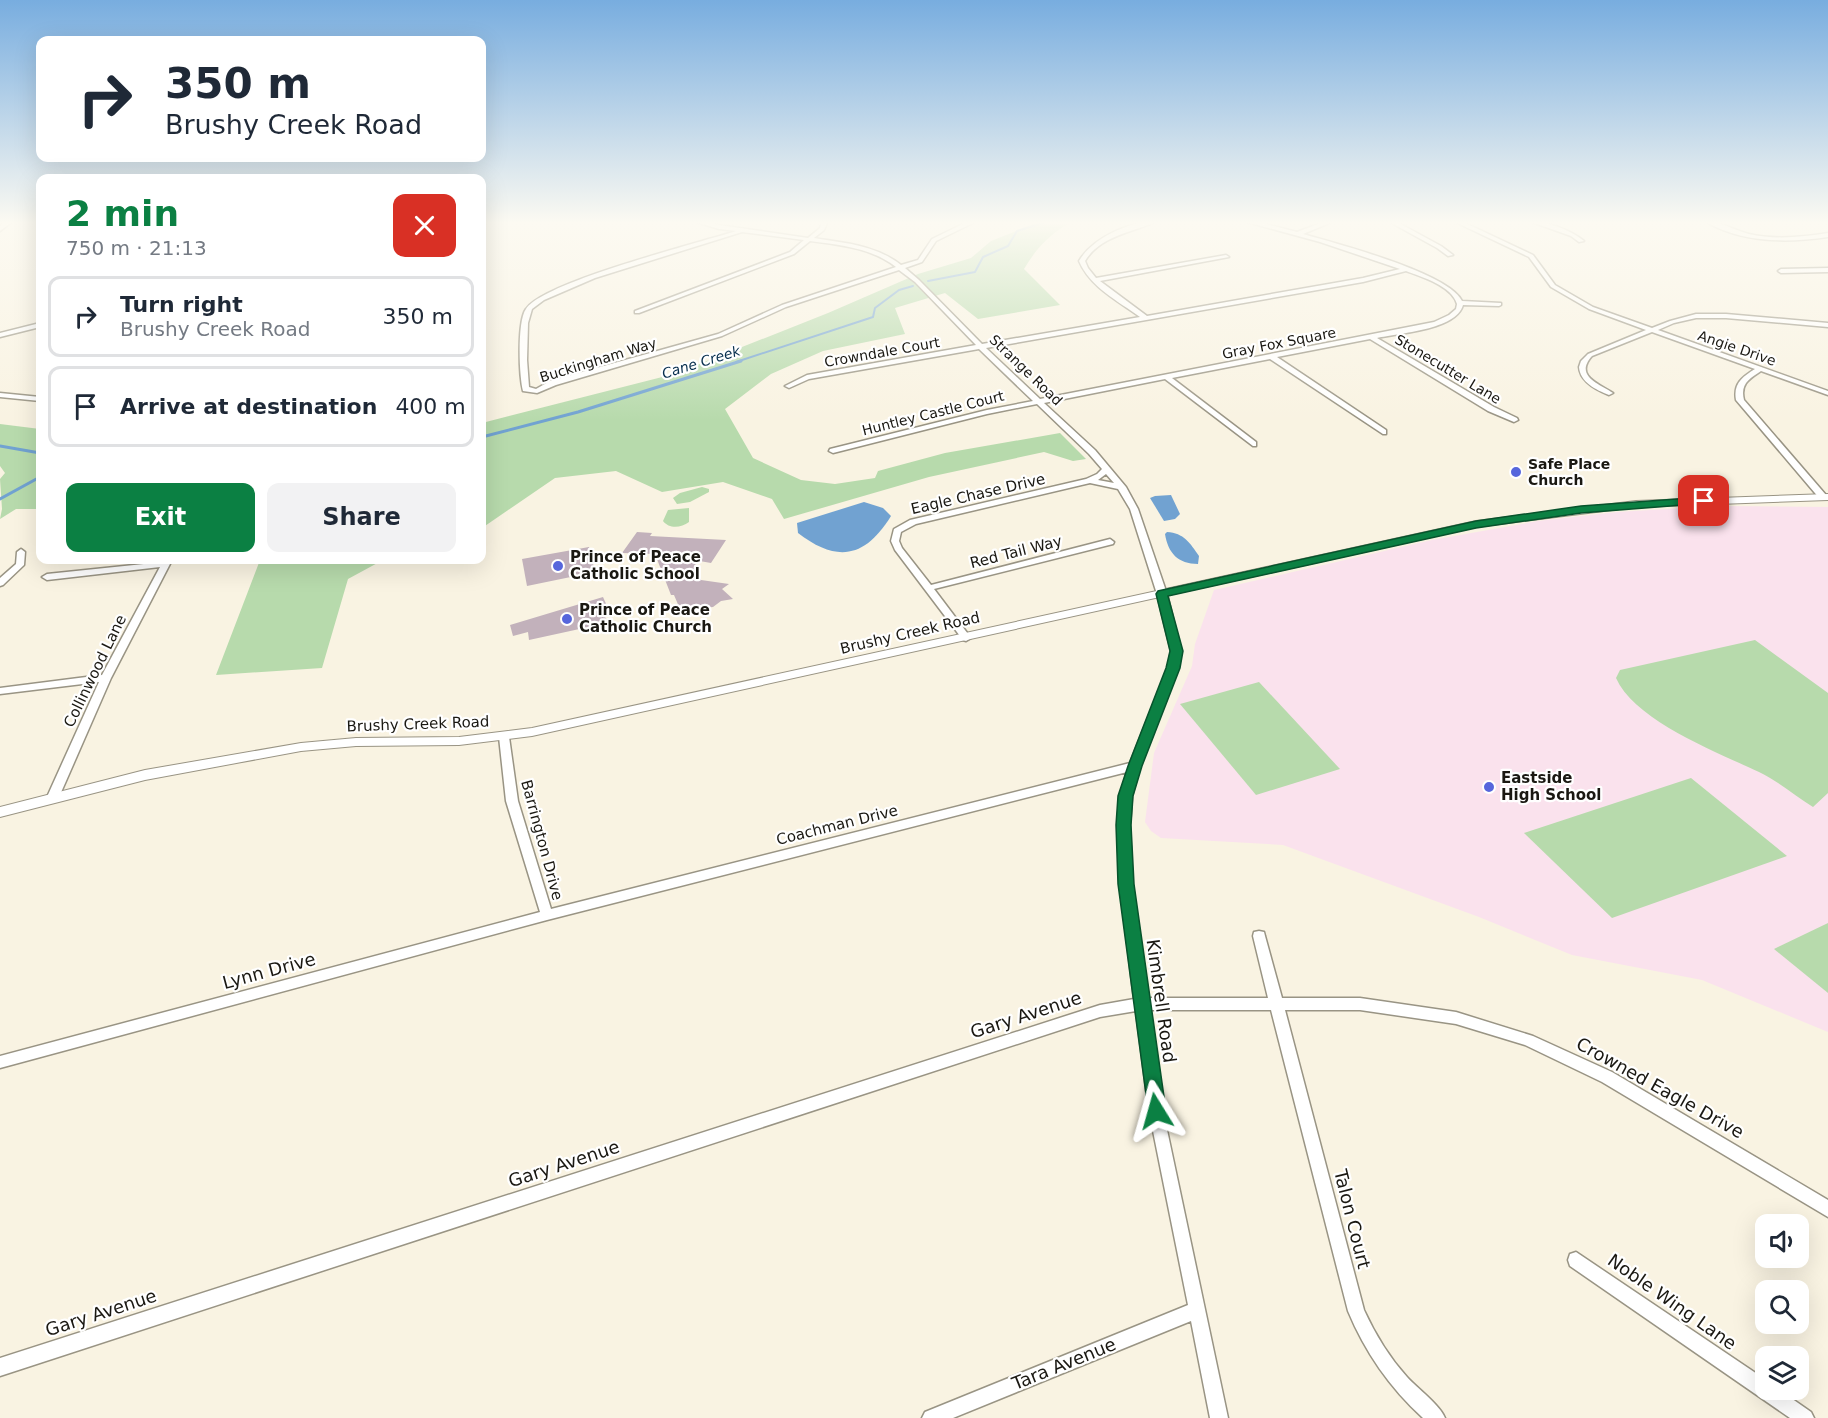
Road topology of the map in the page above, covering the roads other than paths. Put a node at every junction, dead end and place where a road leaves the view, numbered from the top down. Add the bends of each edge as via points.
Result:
1 (567, 287) edge
2 (703, 287) edge
3 (840, 287) edge
4 (921, 287) edge
5 (1105, 287) edge
6 (1322, 287) edge
7 (1446, 287) edge
8 (1555, 287) edge
9 (1460, 303) junction
10 (1499, 304) dead end
11 (637, 312) dead end
12 (1146, 318) junction
13 (1828, 325) edge
14 (36, 326) edge
15 (1650, 330) junction
16 (0, 335) edge
17 (1371, 337) junction
18 (982, 347) junction
19 (1272, 357) junction
20 (1760, 369) junction
21 (1167, 377) junction
22 (789, 386) dead end
23 (36, 391) edge
24 (1609, 393) dead end
25 (1828, 393) edge
26 (0, 395) edge
27 (19, 397) junction
28 (36, 399) edge
29 (1039, 402) junction
30 (1514, 420) dead end
31 (1383, 432) dead end
32 (1253, 444) dead end
33 (832, 451) dead end
34 (1107, 468) junction
35 (1089, 481) junction
36 (1122, 487) junction
37 (1826, 497) edge
38 (1110, 542) dead end
39 (21, 552) dead end
40 (151, 564) edge
41 (166, 564) edge
42 (47, 577) dead end
43 (0, 583) edge
44 (929, 588) junction
45 (1162, 594) junction
46 (966, 638) junction
47 (106, 678) junction
48 (0, 691) edge
49 (504, 737) junction
50 (1135, 766) junction
51 (52, 797) junction
52 (0, 812) edge
53 (547, 915) junction
54 (1259, 936) dead end
55 (1141, 1004) junction
56 (1277, 1005) junction
57 (0, 1062) edge
58 (1828, 1209) edge
59 (1575, 1260) dead end
60 (1197, 1310) junction
61 (0, 1367) edge
62 (931, 1418) edge
63 (1219, 1418) edge
64 (1436, 1418) edge
65 (1805, 1418) edge

1 - 3 street, Buckingham Way via 535,302 525,315 525,389 537,391 720,335 784,306
2 - 11 street
4 - 18 street, Strange Road
5 - 12 street
6 - 12 street, Crowndale Court
7 - 9 street
8 - 15 street, Angie Drive via 1565,295
9 - 10 street
9 - 17 street, Gray Fox Square via 1458,311 1446,321
12 - 18 street, Crowndale Court
13 - 15 street via 1705,316 1680,319
14 - 16 street
15 - 20 street, Angie Drive
15 - 24 street via 1584,361 1583,375
17 - 19 street, Gray Fox Square
17 - 30 street, Stonecutter Lane
18 - 22 street, Crowndale Court via 807,377
18 - 29 street, Strange Road
19 - 21 street, Gray Fox Square
19 - 31 street
20 - 25 street, Angie Drive
20 - 37 street via 1740,384 1740,400
21 - 29 street, Gray Fox Square
21 - 32 street
23 - 27 street
26 - 27 street
27 - 28 street
29 - 33 street, Huntley Castle Court
29 - 34 street, Strange Road
34 - 35 street, Eagle Chase Drive
34 - 36 street, Strange Road
35 - 36 street, Eagle Chase Drive
35 - 44 street, Eagle Chase Drive via 900,528 895,541
36 - 45 street, Strange Road via 1134,509
37 - 45 street, Brushy Creek Road via 1636,504 1538,515 1380,544
38 - 44 street, Red Tail Way
39 - 43 street via 20,565
40 - 42 street
41 - 47 street, Collinwood Lane
44 - 46 street, Eagle Chase Drive
45 - 46 street, Brushy Creek Road
45 - 50 street, Kimbrell Road via 1176,651
46 - 49 street, Brushy Creek Road
47 - 48 street
47 - 51 street, Collinwood Lane
49 - 51 street, Brushy Creek Road via 301,747 145,774
49 - 53 street, Barrington Drive via 512,801
50 - 53 street, Coachman Drive
50 - 55 street, Kimbrell Road via 1126,796 1124,825 1126,884
51 - 52 street, Brushy Creek Road
53 - 57 street, Lynn Drive
54 - 56 street, Talon Court
55 - 56 street, Crowned Eagle Drive
55 - 60 street, Kimbrell Road via 1156,1111
55 - 61 street, Gary Avenue via 1100,1011
56 - 58 street, Crowned Eagle Drive via 1360,1004 1412,1010 1456,1018 1528,1040 1607,1077
56 - 64 street, Talon Court via 1356,1311 1387,1368
59 - 65 street, Noble Wing Lane
60 - 62 street, Tara Avenue
60 - 63 street, Kimbrell Road

